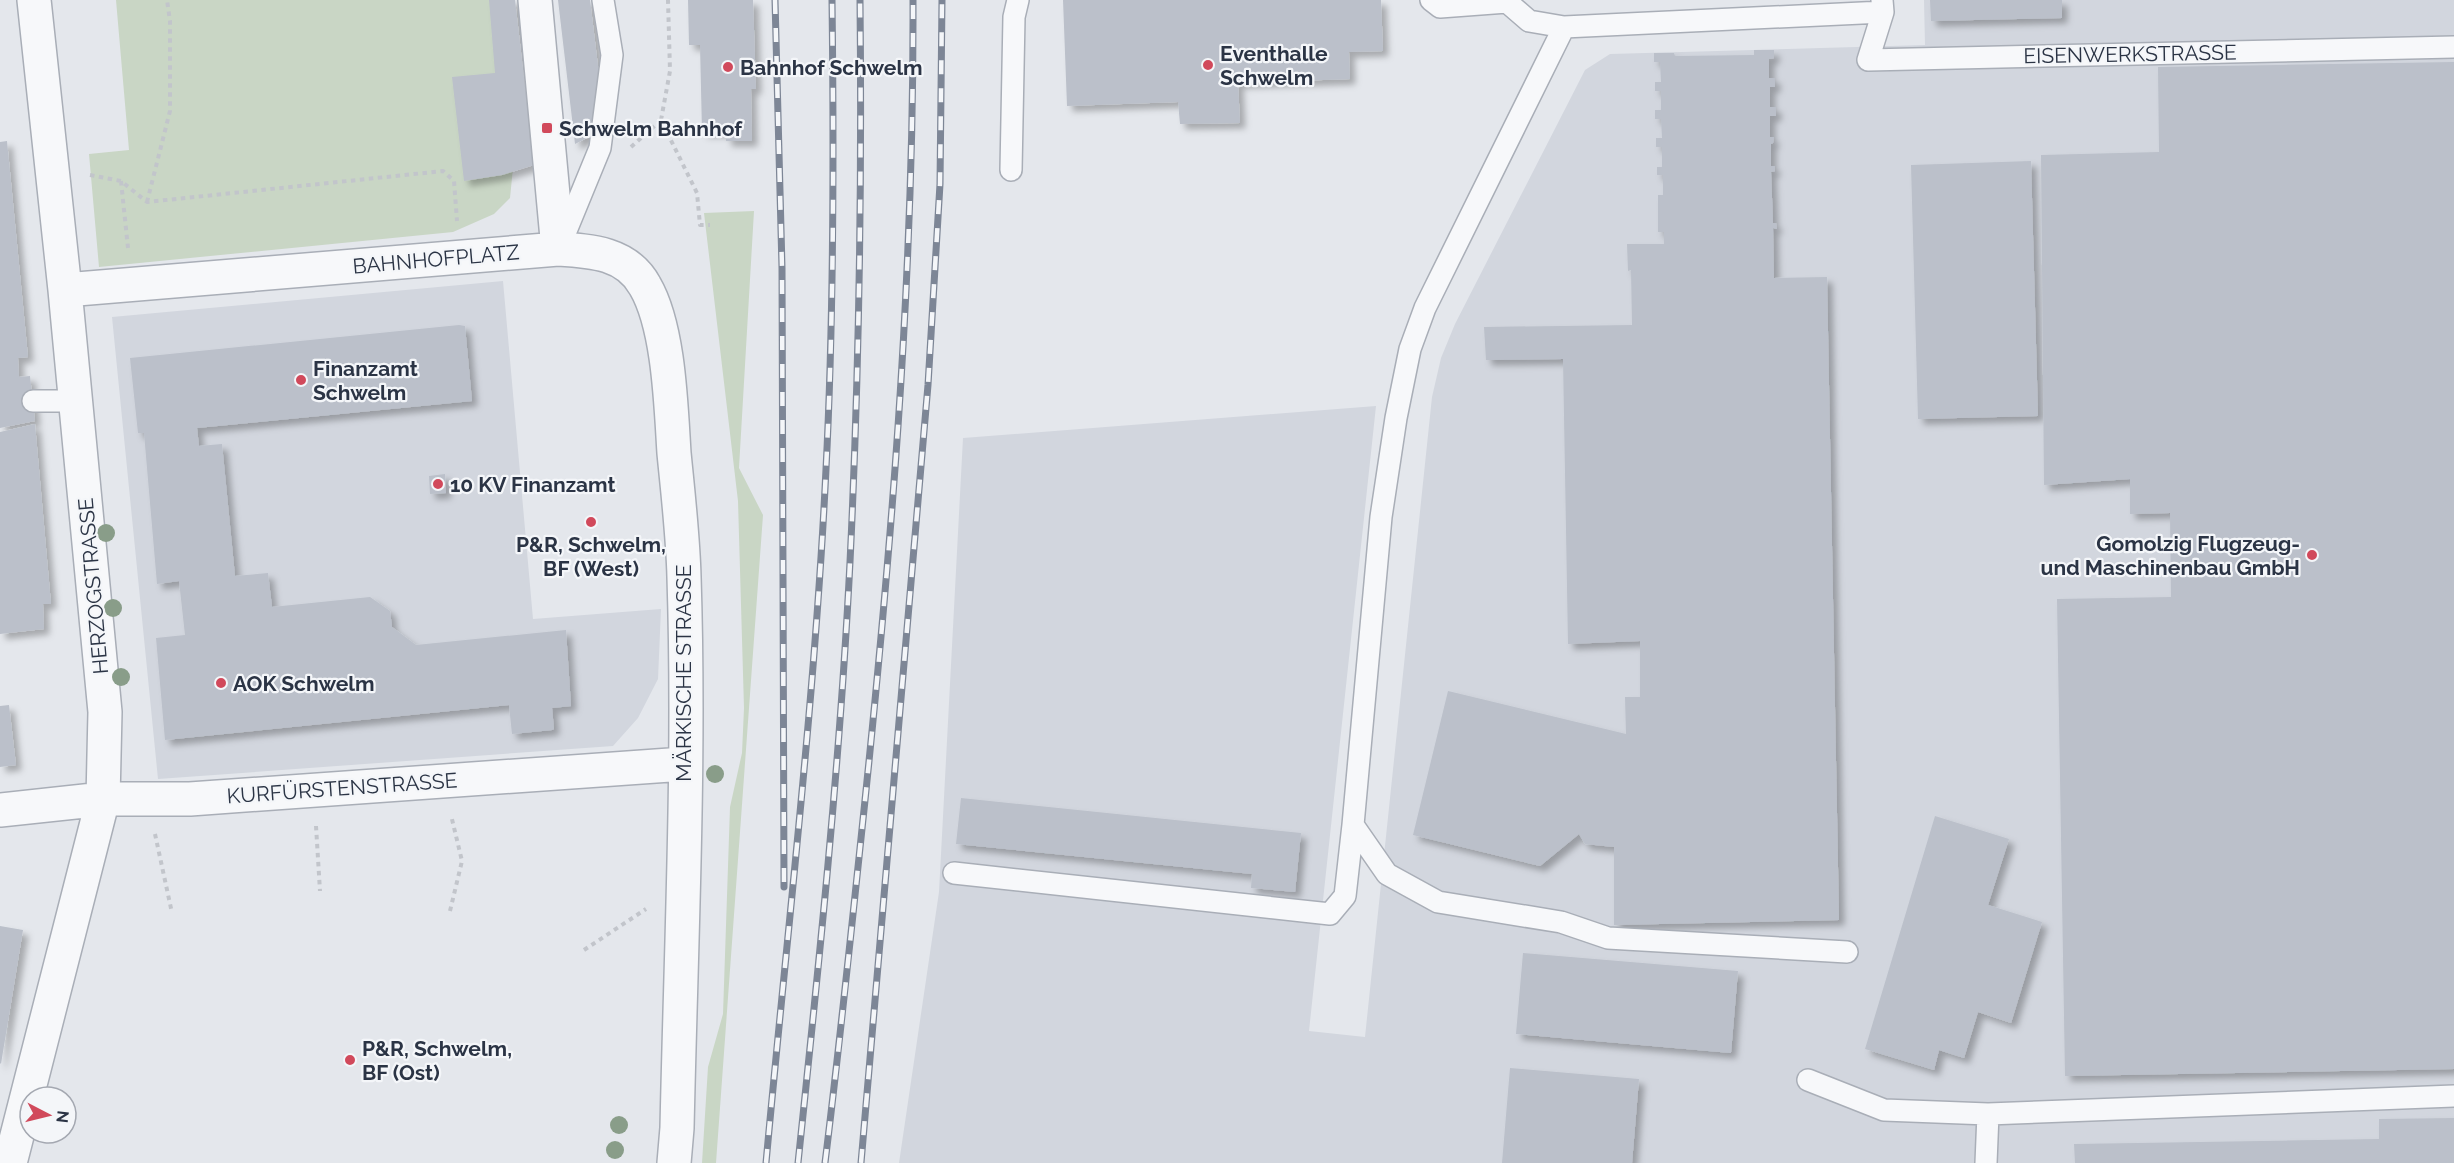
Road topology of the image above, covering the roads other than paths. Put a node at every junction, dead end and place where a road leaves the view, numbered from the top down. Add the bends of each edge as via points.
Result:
1 (34, 0) edge
2 (535, 0) edge
3 (603, 0) edge
4 (1018, 0) edge
5 (1431, 0) edge
6 (1882, 6) edge
7 (1564, 27) junction
8 (2454, 47) edge
9 (1011, 170) dead end
10 (558, 249) junction
11 (65, 290) junction
12 (33, 401) dead end
13 (75, 401) junction
14 (684, 764) junction
15 (103, 800) junction
16 (0, 810) edge
17 (1353, 825) junction
18 (954, 873) dead end
19 (1847, 952) dead end
20 (1808, 1080) dead end
21 (2454, 1096) edge
22 (1988, 1114) junction
23 (10, 1163) edge
24 (674, 1163) edge
25 (1986, 1163) edge

1 - 11 street, HERZOGSTRASSE
2 - 10 street
3 - 10 lane via 612,55 600,148
4 - 9 lane via 1014,17
5 - 7 lane via 1440,7 1507,3 1529,21
6 - 7 lane
6 - 8 lane, EISENWERKSTRASSE via 1868,60
7 - 17 lane via 1444,268 1410,349 1381,517
10 - 11 street, BAHNHOFPLATZ
10 - 14 street, MÄRKISCHE STRASSE via 596,251 624,261 645,285 660,321 684,576
11 - 13 street, HERZOGSTRASSE
12 - 13 lane
13 - 15 street, HERZOGSTRASSE via 105,712
14 - 15 street, KURFÜRSTENSTRASSE via 190,799
14 - 24 street, MÄRKISCHE STRASSE
15 - 16 street, KURFÜRSTENSTRASSE
15 - 23 street, HERZOGSTRASSE
17 - 18 lane via 1345,896 1330,914
17 - 19 lane via 1387,874 1438,902 1561,922 1608,938
20 - 22 lane via 1884,1110
21 - 22 lane
22 - 25 lane

